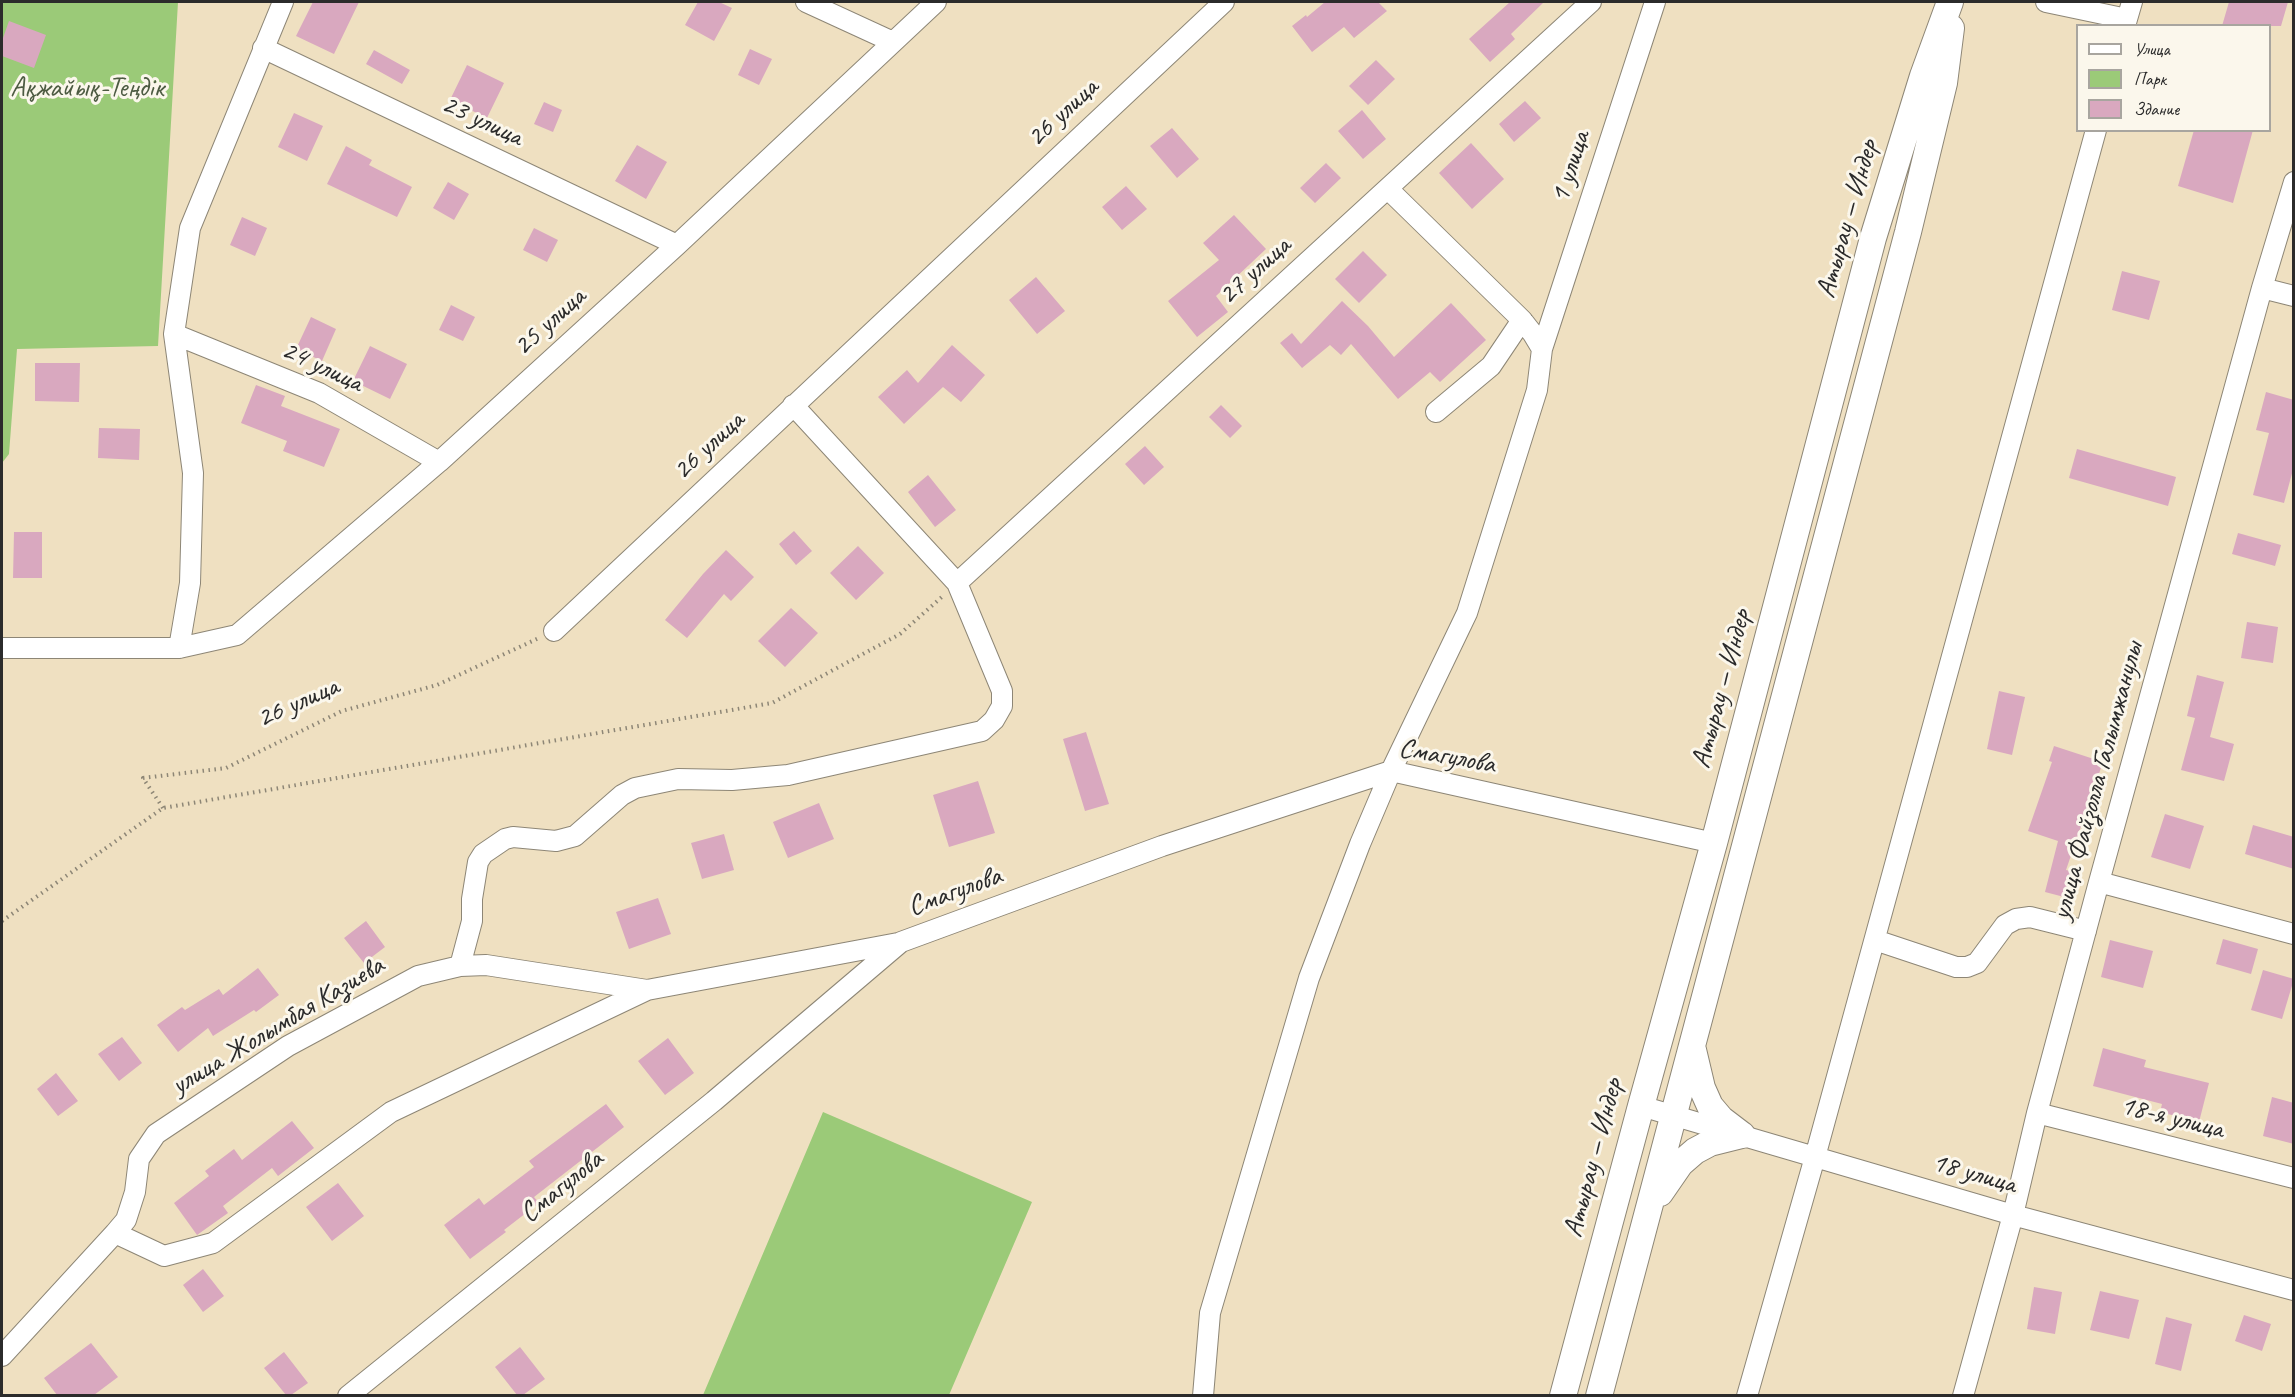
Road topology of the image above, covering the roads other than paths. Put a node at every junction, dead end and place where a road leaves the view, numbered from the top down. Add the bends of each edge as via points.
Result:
1 (283, 2) edge
2 (806, 2) edge
3 (936, 2) edge
4 (1224, 2) edge
5 (1591, 2) edge
6 (1655, 2) edge
7 (1952, 2) edge
8 (2046, 2) edge
9 (2128, 15) edge
10 (892, 42) junction
11 (263, 48) junction
12 (2095, 132) edge
13 (2294, 182) edge
14 (1388, 189) junction
15 (677, 245) junction
16 (2262, 288) junction
17 (2294, 296) edge
18 (1522, 320) junction
19 (174, 334) junction
20 (1542, 349) junction
21 (793, 405) junction
22 (1436, 412) dead end
23 (439, 462) junction
24 (957, 583) junction
25 (554, 632) road end
26 (2, 648) edge
27 (179, 648) junction
28 (1391, 771) junction
29 (1714, 843) junction
30 (2099, 882) junction
31 (2086, 931) junction
32 (2294, 934) edge
33 (1875, 940) junction
34 (901, 942) junction
35 (460, 966) junction
36 (647, 990) junction
37 (1693, 1048) junction
38 (1641, 1106) junction
39 (2037, 1113) junction
40 (1675, 1115) junction
41 (1742, 1135) junction
42 (1815, 1157) junction
43 (2294, 1178) edge
44 (1650, 1208) junction
45 (2013, 1215) junction
46 (115, 1233) junction
47 (2294, 1290) edge
48 (2, 1356) edge
49 (348, 1395) edge
50 (1203, 1395) edge
51 (1563, 1395) edge
52 (1599, 1395) edge
53 (1747, 1395) edge
54 (1963, 1395) edge

1 - 11 street
2 - 10 street
3 - 10 street, 25 улица
4 - 21 street, 26 улица
5 - 14 street, 27 улица
6 - 20 street, 1 улица
7 - 29 main road, Атырау — Индер via 1923,76 1873,237
7 - 37 main road, Атырау — Индер via 1944,83 1908,232
8 - 9 street
10 - 15 street, 25 улица
11 - 15 street, 23 улица
11 - 19 street via 190,228
12 - 33 street
13 - 16 street, улица Файзолла Галымжанулы
14 - 18 street
14 - 24 street, 27 улица
15 - 23 street, 25 улица
16 - 17 street
16 - 30 street, улица Файзолла Галымжанулы
18 - 20 street
18 - 22 street via 1491,366
19 - 23 street, 24 улица via 319,393
19 - 27 street via 193,473 190,583
20 - 28 street, 1 улица via 1537,390 1467,612
21 - 24 street
21 - 25 street, 26 улица
23 - 27 street, 25 улица via 237,635
24 - 35 street via 1002,691 1002,706 982,731 788,775 678,779 635,788 575,837 556,841 505,839 478,862 472,921
26 - 27 street, 25 улица
28 - 29 street, Смагулова
28 - 34 street, Смагулова via 1162,846
28 - 50 street, 1 улица via 1309,978 1257,1149 1210,1313
29 - 38 main road, Атырау — Индер
30 - 31 street, улица Файзолла Галымжанулы
30 - 32 street
31 - 33 street via 2030,917 2016,919 2005,925 1977,963 1967,967 1956,967
31 - 39 street, улица Файзолла Галымжанулы
33 - 42 street
34 - 36 street, улица Жолымбая Казиева
34 - 49 street, Смагулова via 714,1101
35 - 36 street, улица Жолымбая Казиева via 486,964
35 - 46 street, улица Жолымбая Казиева via 418,976 288,1046 156,1134 139,1159 126,1220
36 - 46 street, улица Жолымбая Казиева via 391,1112 213,1243 164,1256
37 - 40 main road, Атырау — Индер
37 - 41 main road via 1710,1106
38 - 40 street, 18 улица
38 - 51 main road, Атырау — Индер
39 - 43 street, 18-я улица
39 - 45 street, улица Файзолла Галымжанулы
40 - 41 street, 18 улица
40 - 44 main road, Атырау — Индер
41 - 42 street, 18 улица
41 - 44 main road via 1695,1151 1668,1179
42 - 45 street, 18 улица
42 - 53 street
44 - 52 main road, Атырау — Индер
45 - 47 street, 18 улица
45 - 54 street, улица Файзолла Галымжанулы
46 - 48 street, улица Жолымбая Казиева

